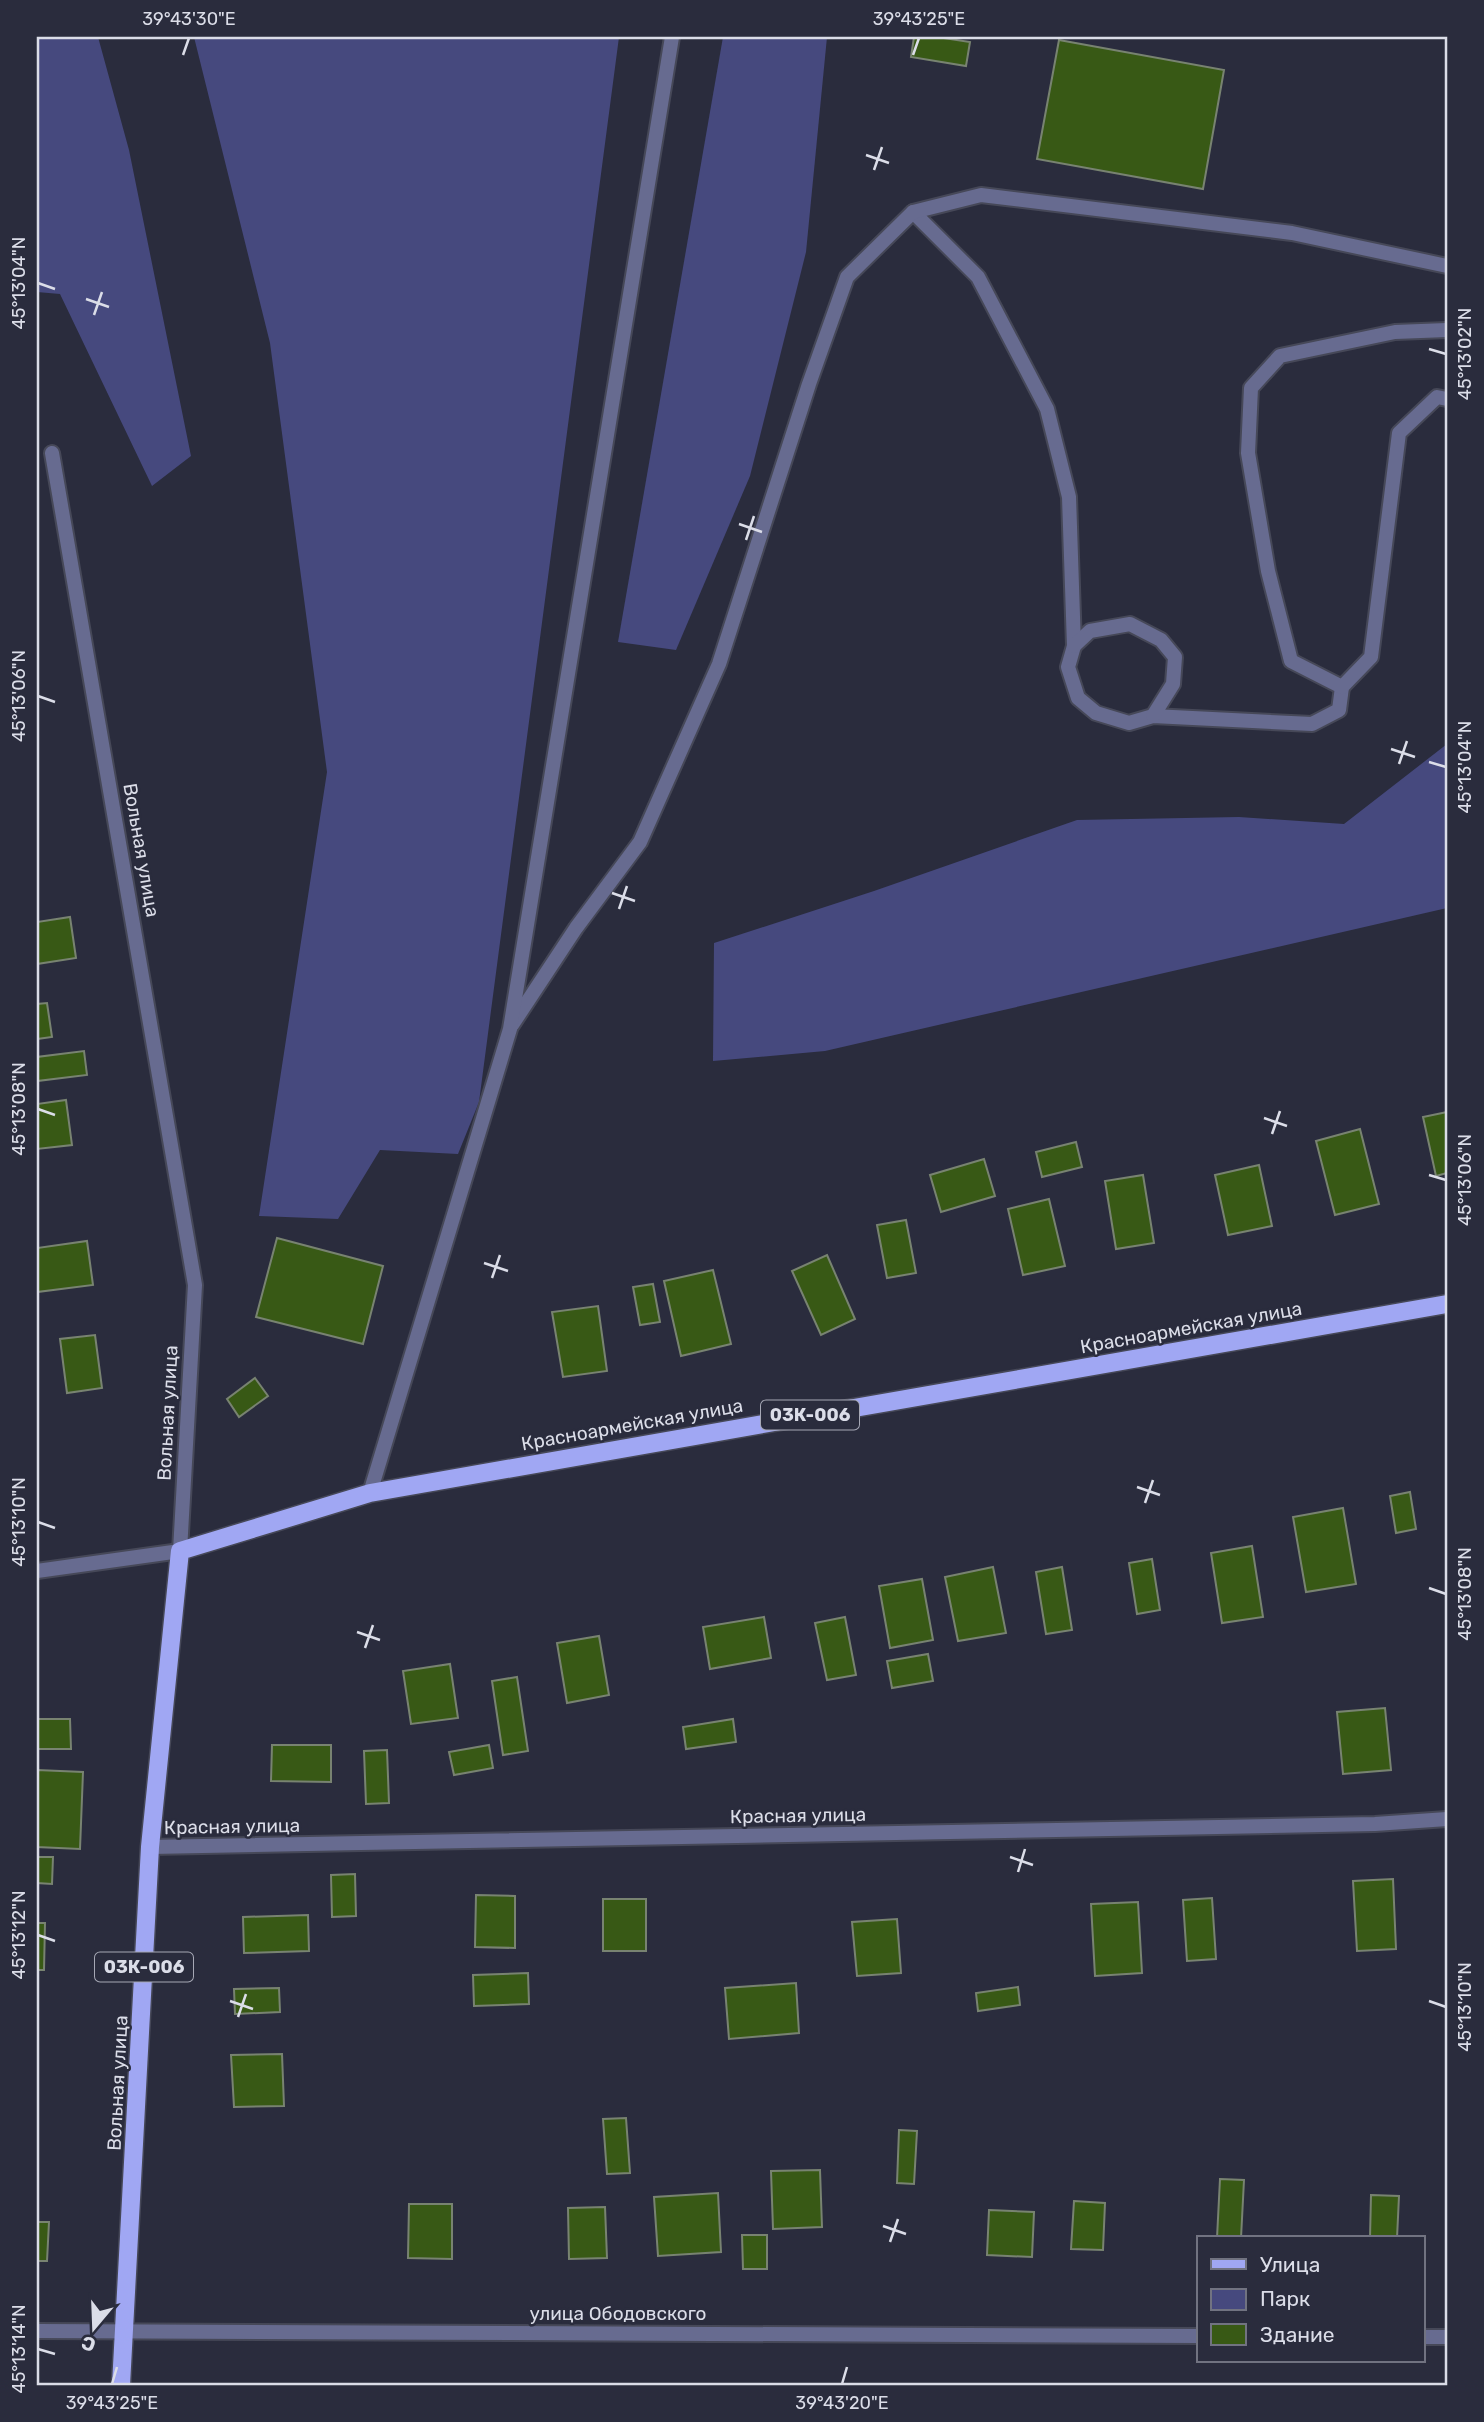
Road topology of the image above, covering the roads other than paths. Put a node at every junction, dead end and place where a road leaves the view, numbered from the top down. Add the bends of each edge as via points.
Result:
1 (672, 37) edge
2 (913, 212) junction
3 (1447, 266) edge
4 (1447, 330) edge
5 (1447, 399) edge
6 (52, 453) dead end
7 (1074, 646) junction
8 (1342, 687) junction
9 (1153, 716) junction
10 (510, 1029) junction
11 (1447, 1304) edge
12 (370, 1493) junction
13 (180, 1550) junction
14 (37, 1571) edge
15 (1447, 1819) edge
16 (150, 1847) junction
17 (124, 2329) junction
18 (37, 2331) edge
19 (1197, 2336) edge
20 (1424, 2337) edge
21 (1447, 2337) edge
22 (121, 2385) edge

1 - 10 street
2 - 3 street via 981,195 1292,233
2 - 7 street via 978,277 1047,409 1069,498
2 - 10 street via 847,277 719,664 640,842
4 - 8 street via 1395,332 1280,356 1251,388 1248,453 1268,571 1291,661
5 - 8 street via 1437,397 1399,433 1371,657
6 - 13 street, Вольная улица via 195,1285
7 - 9 street via 1068,667 1078,698 1096,713 1129,723
7 - 9 street via 1090,631 1130,624 1161,640 1175,657 1173,684
8 - 9 street via 1339,710 1312,724
10 - 12 street
11 - 12 main road, Красноармейская улица / 03К-006
12 - 13 main road, Красноармейская улица / 03К-006
13 - 14 street, Красноармейская улица
13 - 16 main road, Вольная улица / 03К-006
15 - 16 street, Красная улица
16 - 17 main road, Вольная улица / 03К-006
17 - 18 street, улица Ободовского
17 - 19 street, улица Ободовского
17 - 22 main road, Вольная улица / 03К-006
20 - 21 street

